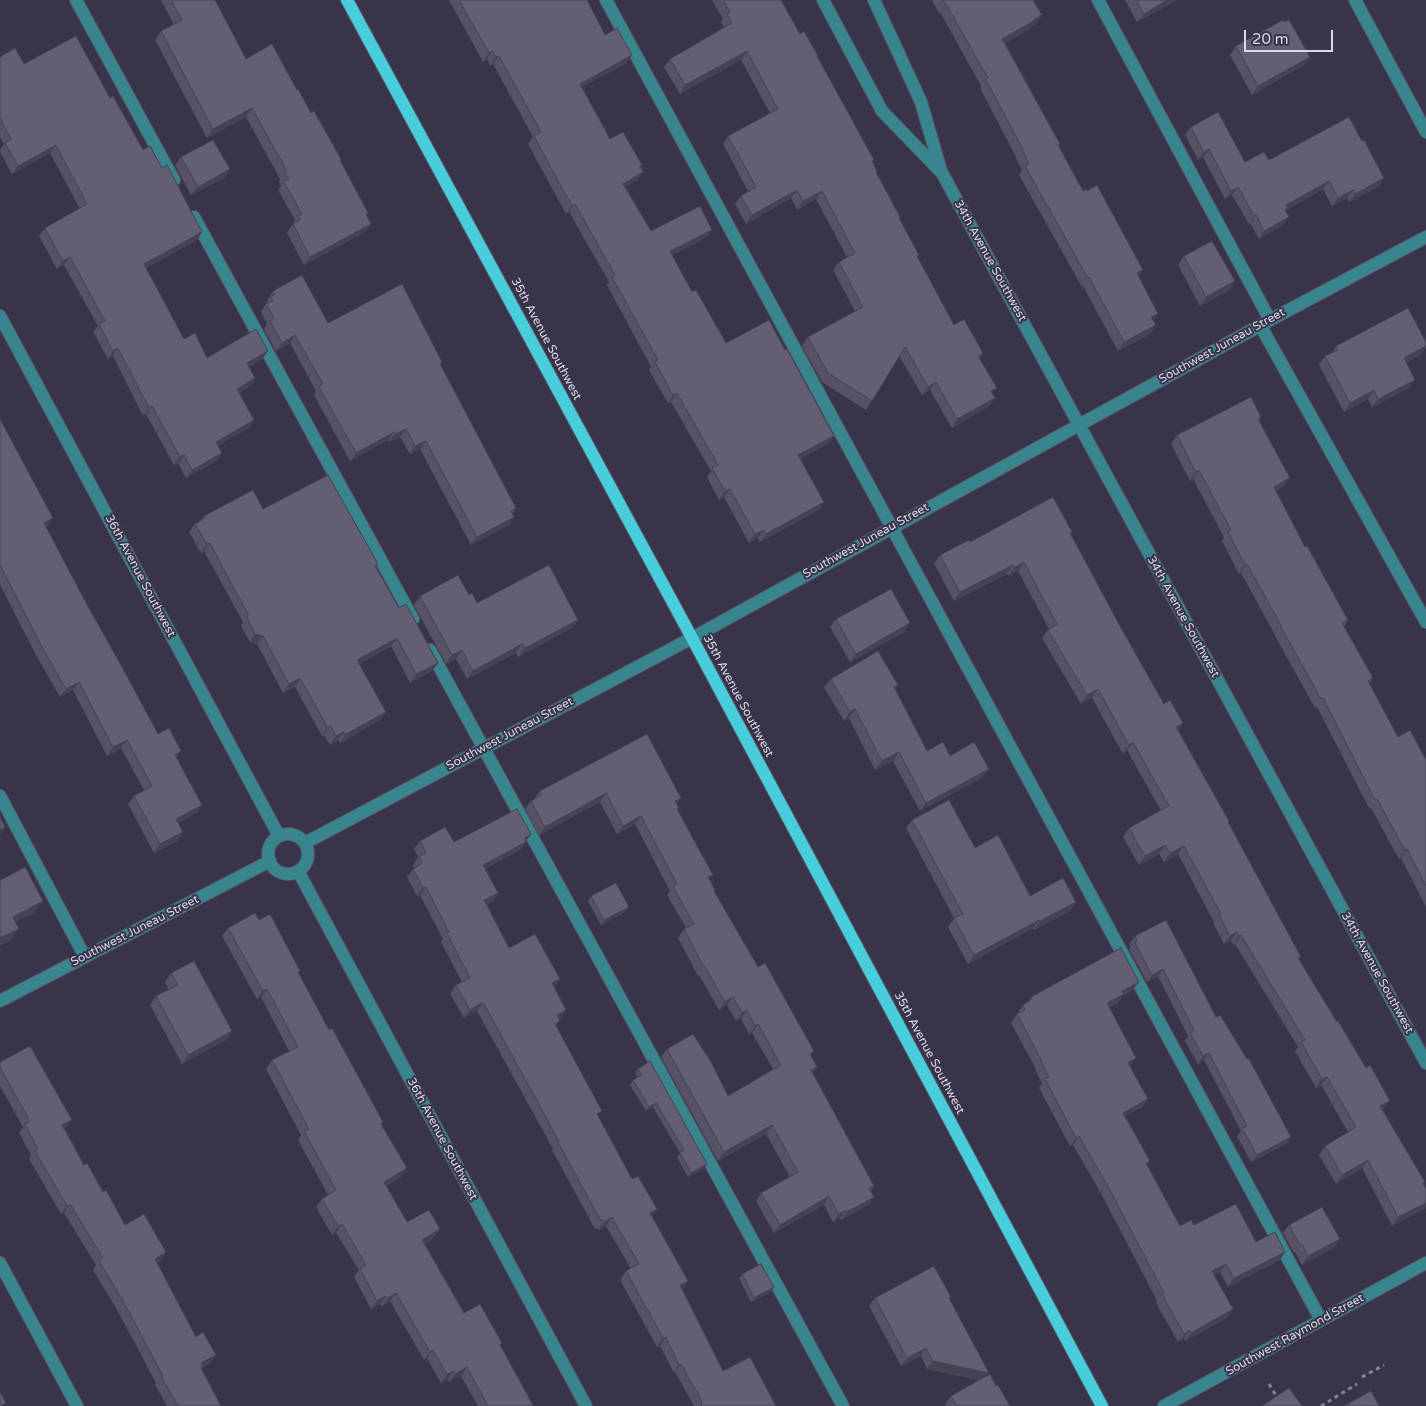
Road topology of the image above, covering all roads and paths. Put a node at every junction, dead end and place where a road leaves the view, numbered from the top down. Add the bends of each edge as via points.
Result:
1 (76, 0) edge
2 (347, 0) edge
3 (606, 0) edge
4 (823, 0) edge
5 (874, 0) edge
6 (1098, 0) edge
7 (1356, 0) edge
8 (1426, 132) edge
9 (940, 171) junction
10 (181, 193) edge
11 (190, 210) edge
12 (1426, 236) edge
13 (0, 316) edge
14 (1265, 322) junction
15 (1078, 424) junction
16 (891, 527) junction
17 (1426, 622) edge
18 (692, 638) junction
19 (483, 748) junction
20 (0, 796) edge
21 (279, 836) junction
22 (306, 843) junction
23 (270, 861) junction
24 (298, 871) junction
25 (85, 957) junction
26 (0, 1001) edge
27 (1426, 1063) edge
28 (0, 1263) edge
29 (1426, 1263) edge
30 (1321, 1320) junction
31 (1384, 1365) dead end
32 (1362, 1377) dead end
33 (1269, 1384) dead end
34 (1357, 1384) dead end
35 (1279, 1400) edge
36 (77, 1406) edge
37 (586, 1406) edge
38 (843, 1406) edge
39 (1102, 1406) edge
40 (1164, 1406) edge
41 (1321, 1406) edge

1 - 10 street
2 - 18 main road, 35th Avenue Southwest
3 - 16 street
4 - 9 street, 34th Avenue Southwest via 882,111
5 - 9 street, 34th Avenue Southwest via 922,102
6 - 14 street
7 - 8 street
9 - 15 street, 34th Avenue Southwest
11 - 19 street
12 - 14 street, Southwest Juneau Street
13 - 21 street, 36th Avenue Southwest
14 - 15 street, Southwest Juneau Street
14 - 17 street
15 - 16 street, Southwest Juneau Street
15 - 27 street, 34th Avenue Southwest
16 - 18 street, Southwest Juneau Street
16 - 30 street
18 - 19 street, Southwest Juneau Street
18 - 39 main road, 35th Avenue Southwest
19 - 22 street, Southwest Juneau Street
19 - 38 street
20 - 25 street
21 - 22 street via 292,834
21 - 23 street via 270,846
22 - 24 street via 308,860
23 - 24 street via 281,873
23 - 25 street, Southwest Juneau Street
24 - 37 street, 36th Avenue Southwest
25 - 26 street, Southwest Juneau Street
28 - 36 street
29 - 30 street, Southwest Raymond Street
30 - 40 street, Southwest Raymond Street
31 - 32 path
33 - 35 path
34 - 41 path

